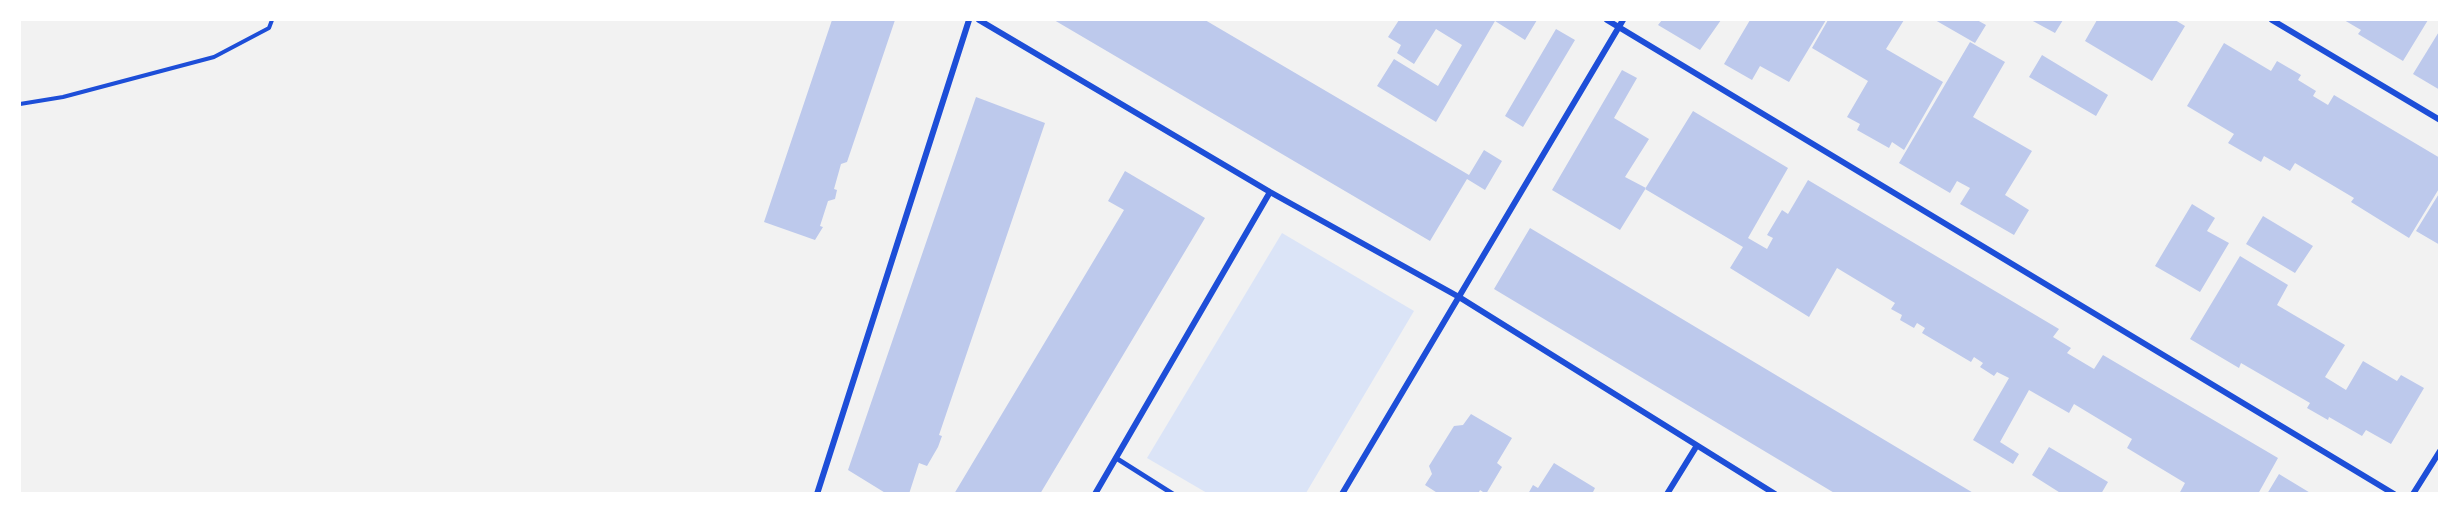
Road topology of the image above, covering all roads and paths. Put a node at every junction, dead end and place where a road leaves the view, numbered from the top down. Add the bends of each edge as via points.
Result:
1 (272, 20) edge
2 (969, 20) edge
3 (979, 20) edge
4 (1606, 20) edge
5 (1623, 20) edge
6 (2272, 20) edge
7 (1619, 26) junction
8 (20, 104) edge
9 (2439, 120) edge
10 (1270, 192) junction
11 (1459, 297) junction
12 (1696, 447) junction
13 (2439, 451) edge
14 (1116, 458) junction
15 (817, 494) edge
16 (1095, 494) edge
17 (1173, 494) edge
18 (1342, 494) edge
19 (1667, 494) edge
20 (1775, 494) edge
21 (2394, 494) edge
22 (2413, 494) edge

1 - 8 path via 269,28 214,57 63,97
2 - 15 street
3 - 10 street
4 - 7 street
5 - 7 street
6 - 9 street
7 - 11 street
7 - 21 street
10 - 11 street
10 - 14 street
11 - 12 street
11 - 18 street
12 - 19 street
12 - 20 street
13 - 22 street
14 - 16 street
14 - 17 street

